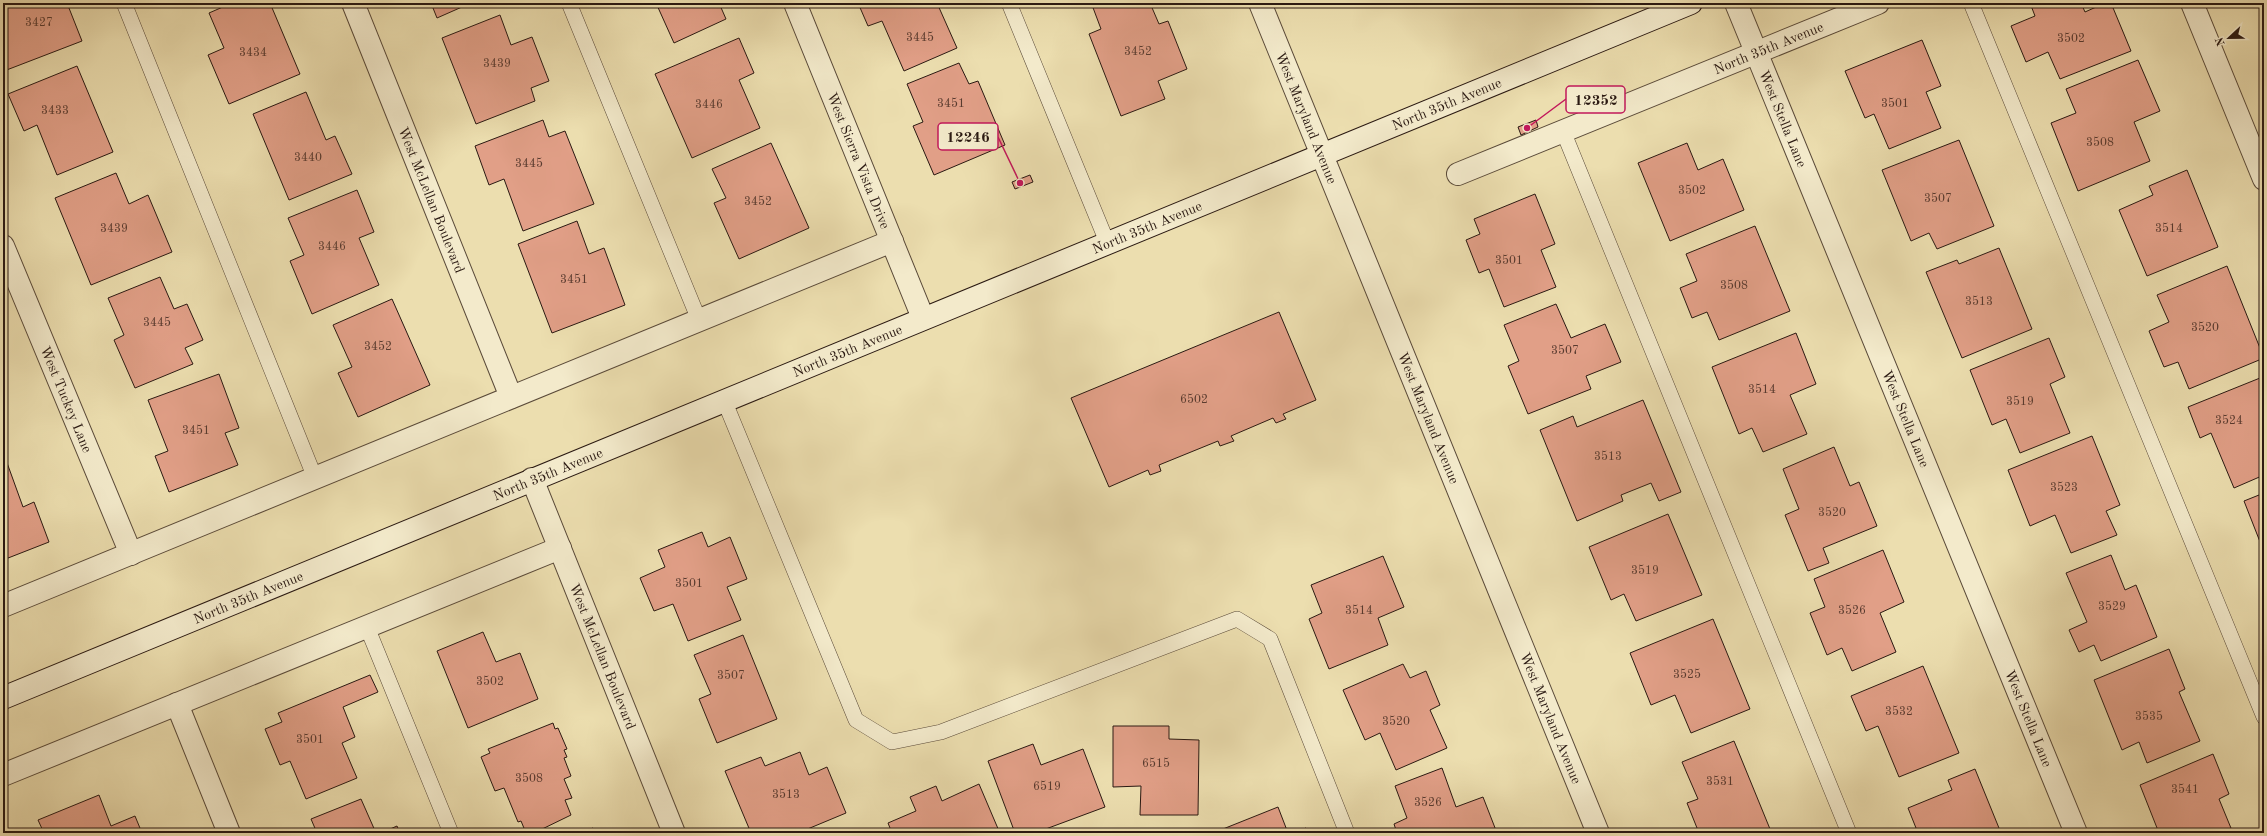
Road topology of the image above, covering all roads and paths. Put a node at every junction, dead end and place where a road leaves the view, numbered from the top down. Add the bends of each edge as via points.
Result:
1 (124, 3) edge
2 (353, 3) edge
3 (569, 3) edge
4 (796, 3) edge
5 (1009, 3) edge
6 (1260, 3) edge
7 (1690, 3) edge
8 (1736, 3) edge
9 (1878, 3) edge
10 (1972, 3) edge
11 (2192, 3) edge
12 (1757, 52) junction
13 (1562, 132) junction
14 (1321, 154) junction
15 (1458, 174) dead end
16 (2264, 179) edge
17 (892, 241) junction
18 (1107, 242) junction
19 (3, 246) edge
20 (923, 318) junction
21 (699, 320) junction
22 (512, 397) junction
23 (724, 400) junction
24 (315, 478) junction
25 (532, 479) junction
26 (560, 548) junction
27 (131, 554) junction
28 (3, 606) edge
29 (367, 627) junction
30 (3, 698) edge
31 (177, 704) junction
32 (2264, 717) edge
33 (3, 775) edge
34 (229, 833) edge
35 (451, 833) edge
36 (674, 833) edge
37 (1347, 833) edge
38 (1598, 833) edge
39 (1849, 833) edge
40 (2076, 833) edge

1 - 24 lane
2 - 22 street, West McLellan Boulevard
3 - 21 lane
4 - 17 street, West Sierra Vista Drive
5 - 18 lane
6 - 14 street, West Maryland Avenue
7 - 14 street, North 35th Avenue
8 - 12 street, West Stella Lane
9 - 12 street, North 35th Avenue
10 - 32 lane
11 - 16 street
12 - 13 street, North 35th Avenue
12 - 40 street, West Stella Lane
13 - 15 street, North 35th Avenue
13 - 39 lane
14 - 18 street, North 35th Avenue
14 - 38 street, West Maryland Avenue
17 - 20 street, West Sierra Vista Drive
17 - 21 street
18 - 20 street, North 35th Avenue
19 - 27 street, West Tuckey Lane
20 - 23 street, North 35th Avenue
21 - 22 street
22 - 24 street
23 - 25 street, North 35th Avenue
23 - 37 lane via 856,720 892,742 941,732 1237,619 1270,639
24 - 27 street
25 - 26 street, West McLellan Boulevard
25 - 30 street, North 35th Avenue
26 - 29 street
26 - 36 street, West McLellan Boulevard
27 - 28 street
29 - 31 street
29 - 35 lane
31 - 33 street
31 - 34 street

